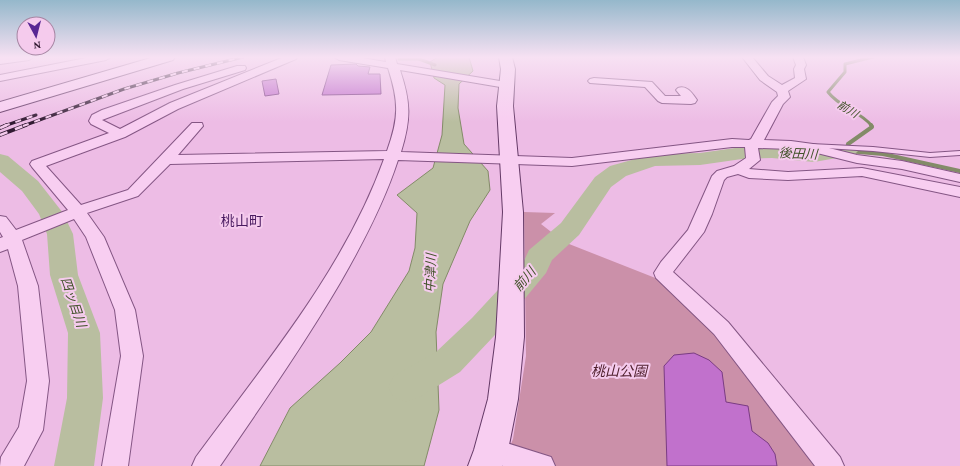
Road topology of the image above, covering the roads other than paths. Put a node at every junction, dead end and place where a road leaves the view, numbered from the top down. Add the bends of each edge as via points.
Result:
1 (95, 79) edge
2 (205, 79) edge
3 (238, 79) edge
4 (399, 79) edge
5 (473, 79) edge
6 (503, 79) edge
7 (765, 79) edge
8 (800, 79) edge
9 (594, 81) dead end
10 (500, 84) junction
11 (682, 90) dead end
12 (782, 90) junction
13 (0, 107) edge
14 (197, 126) dead end
15 (120, 134) junction
16 (750, 152) junction
17 (960, 153) edge
18 (859, 154) junction
19 (396, 156) junction
20 (166, 160) junction
21 (503, 160) junction
22 (960, 178) edge
23 (960, 192) edge
24 (72, 214) junction
25 (0, 221) edge
26 (11, 239) edge
27 (488, 458) edge
28 (10, 466) edge
29 (115, 466) edge
30 (205, 466) edge
31 (542, 466) edge
32 (831, 466) edge

1 - 13 street
2 - 15 street via 96,118 96,121
3 - 15 street via 174,106
4 - 19 street via 403,116
5 - 10 street
6 - 10 street
7 - 12 street
8 - 12 street
9 - 11 street via 648,84 662,99 691,100
10 - 21 street via 505,106
12 - 16 street via 784,97 778,102
14 - 20 street
15 - 24 street via 37,164
16 - 18 street via 791,145
16 - 21 street via 732,143 572,162
16 - 23 street via 750,174 788,176 862,172
16 - 32 street via 716,178 699,226 681,253 663,273 721,328
17 - 18 lane
18 - 22 street
19 - 20 street
19 - 21 street
19 - 30 street via 335,276 306,323
20 - 24 street via 133,193
21 - 27 street via 513,212 510,337 503,400
24 - 26 street
24 - 29 street via 95,237 125,310 132,356
25 - 26 street
26 - 28 street via 28,286 38,381 31,430
27 - 31 street

